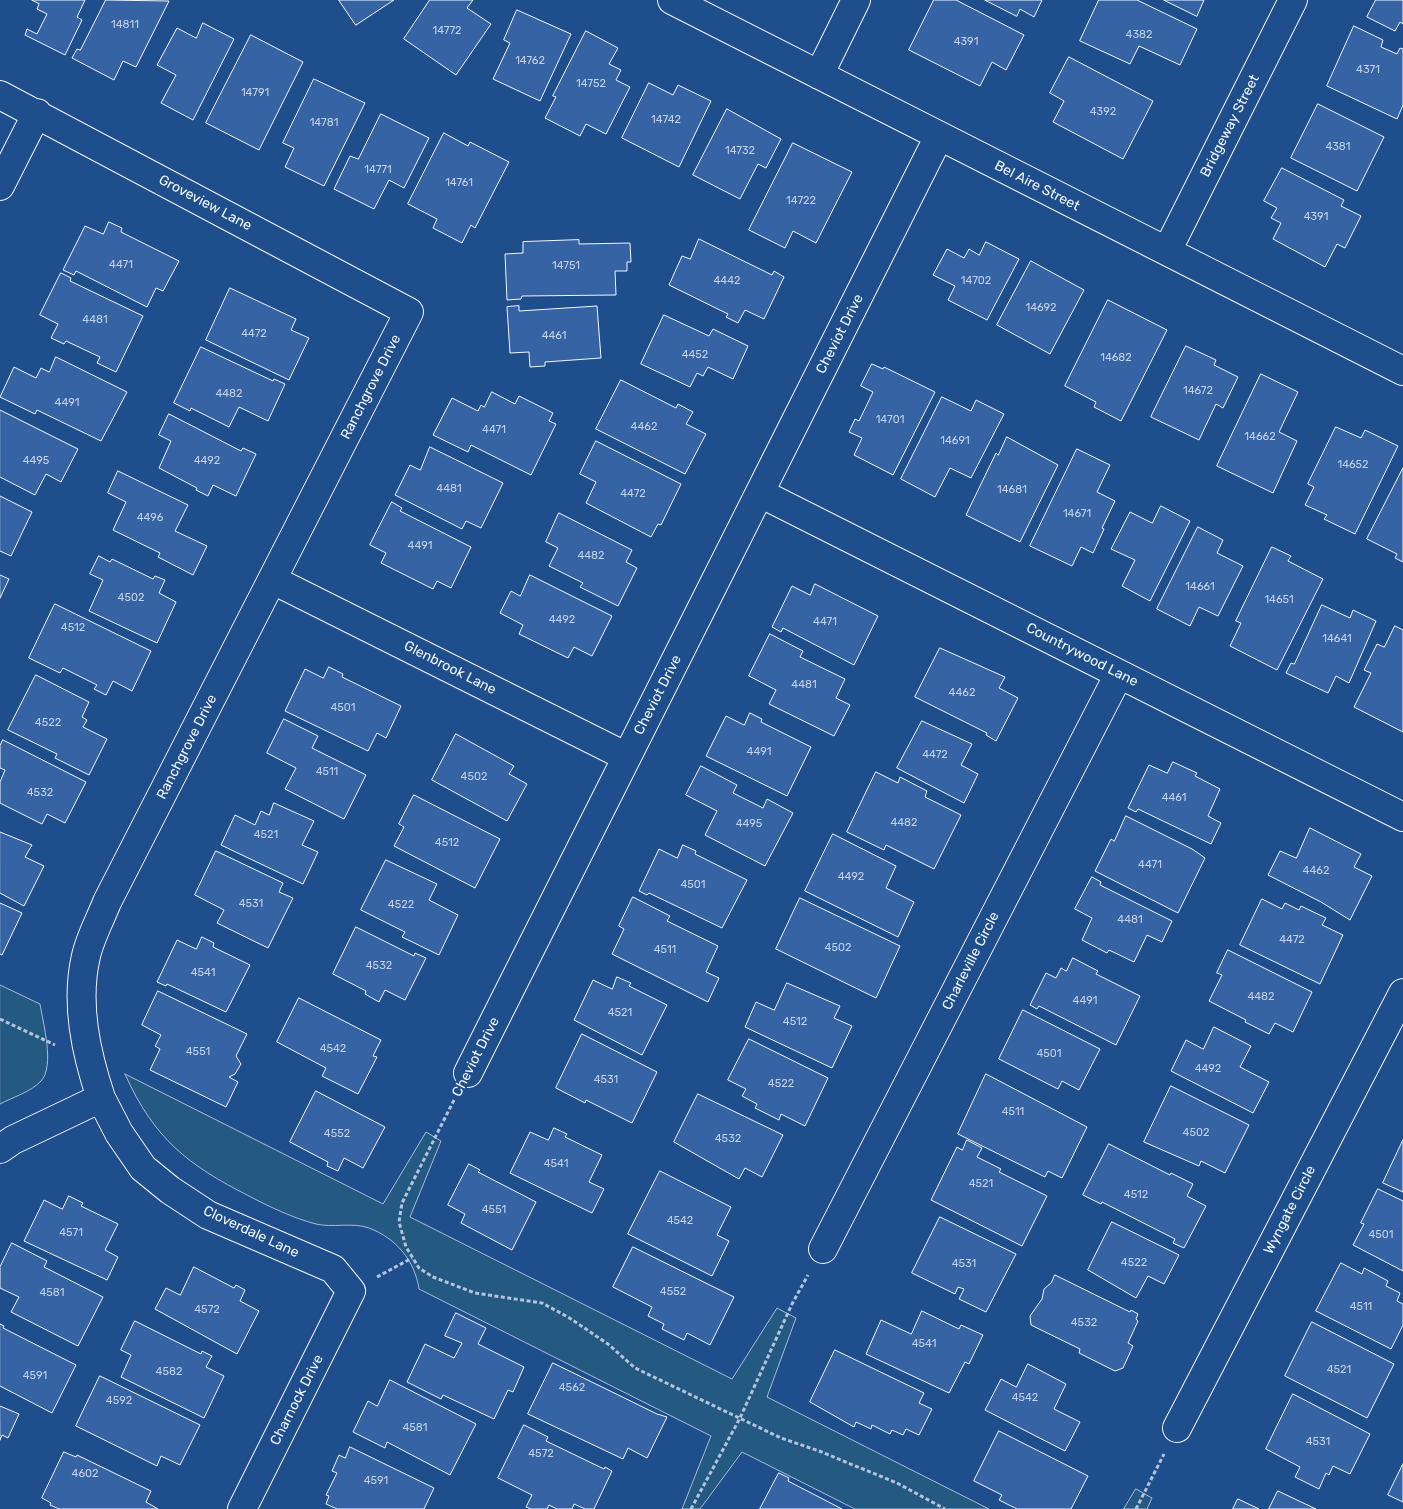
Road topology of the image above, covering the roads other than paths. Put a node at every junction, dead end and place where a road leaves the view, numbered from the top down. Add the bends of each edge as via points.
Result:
1 (672, 0) edge
2 (856, 0) edge
3 (1293, 0) edge
4 (819, 75) junction
5 (0, 95) edge
6 (37, 114) junction
7 (940, 136) junction
8 (0, 186) edge
9 (1167, 251) junction
10 (409, 312) joint
11 (1403, 371) edge
12 (760, 493) junction
13 (273, 580) junction
14 (1119, 674) junction
15 (627, 757) junction
16 (1403, 817) edge
17 (1403, 993) edge
18 (468, 1073) road end
19 (100, 1098) junction
20 (0, 1149) edge
21 (823, 1249) road end
22 (351, 1291) joint
23 (1177, 1428) road end
24 (242, 1509) edge

1 - 4 street, Bel Aire Street
2 - 4 street
3 - 9 street, Bridgeway Street
4 - 7 street, Bel Aire Street
5 - 6 street, Groveview Lane
6 - 8 street
6 - 10 street, Groveview Lane
7 - 9 street, Bel Aire Street
7 - 12 street, Cheviot Drive
9 - 11 street, Bel Aire Street
10 - 13 street, Ranchgrove Drive
12 - 14 street, Countrywood Lane
12 - 15 street, Cheviot Drive
13 - 15 street, Glenbrook Lane
13 - 19 street, Ranchgrove Drive via 107,902 86,956 82,992 85,1032 90,1066
14 - 16 street, Countrywood Lane
14 - 21 street, Charleville Circle
15 - 18 street, Cheviot Drive
17 - 23 street, Wyngate Circle
19 - 20 street
19 - 22 street, Cloverdale Lane via 143,1168 170,1190 208,1215 333,1270
22 - 24 street, Charnock Drive

